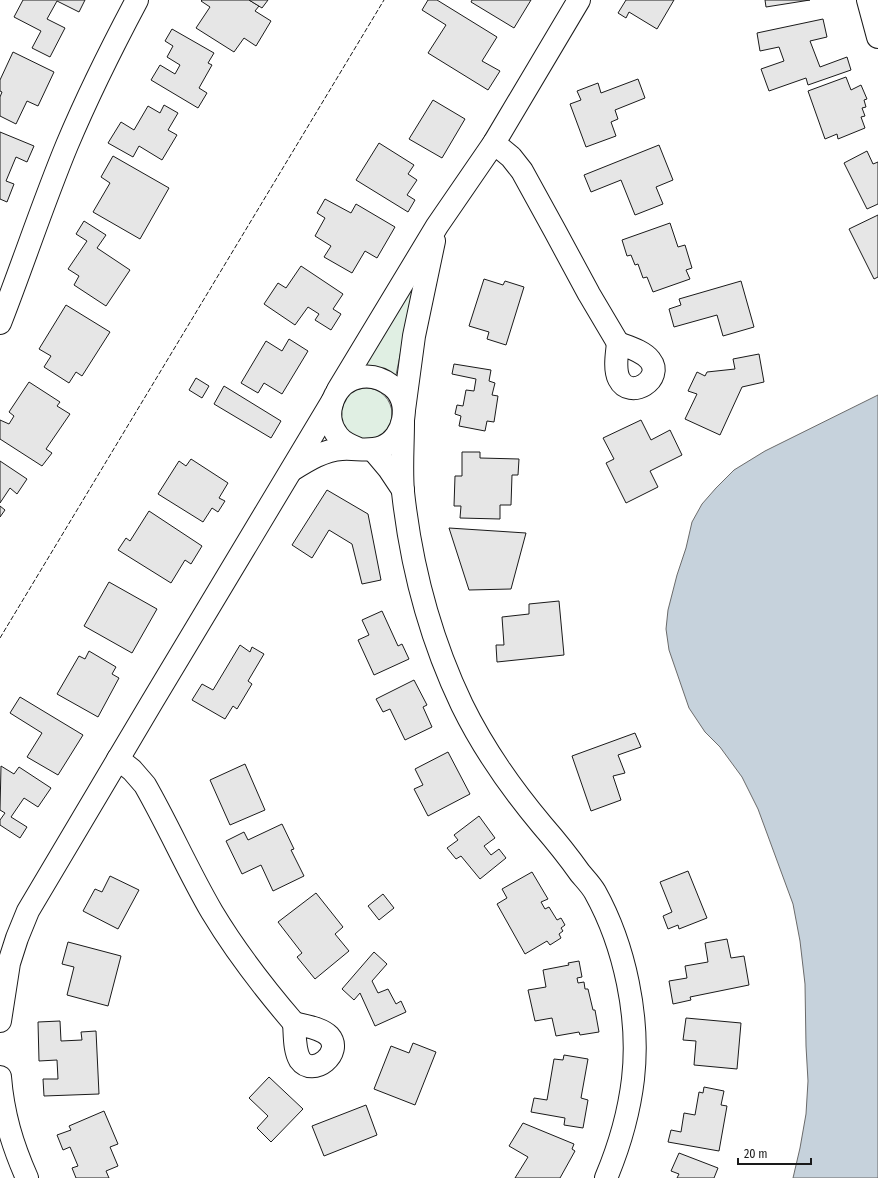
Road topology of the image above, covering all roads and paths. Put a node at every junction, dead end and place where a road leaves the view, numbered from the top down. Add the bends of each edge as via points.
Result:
1 (137, 0) edge
2 (579, 0) edge
3 (868, 0) edge
4 (878, 37) edge
5 (494, 143) junction
6 (437, 226) junction
7 (0, 323) edge
8 (618, 343) dead end
9 (335, 396) junction
10 (404, 416) junction
11 (366, 450) junction
12 (291, 471) junction
13 (403, 490) junction
14 (118, 760) junction
15 (0, 1021) edge
16 (294, 1023) dead end
17 (0, 1077) edge
18 (27, 1178) edge
19 (606, 1178) edge

1 - 7 street via 111,48 68,144
2 - 5 street
3 - 4 street
5 - 6 street
5 - 8 street via 511,157 522,171
6 - 9 street
6 - 10 street via 414,336
9 - 10 street via 348,382 360,377 372,377 394,388 401,398
9 - 11 street via 330,414 332,426 347,444
9 - 12 street
10 - 11 street via 399,432 392,440 383,447
10 - 13 street
11 - 12 street via 342,449 326,452 307,460
11 - 13 street via 385,463
12 - 14 street
13 - 19 street via 426,610 443,661 463,706 512,787 595,891 624,962 635,1045 633,1080 626,1118
14 - 15 street via 26,918 9,963
14 - 16 street via 132,770 145,785 212,912 264,988
17 - 18 street via 2,1103

